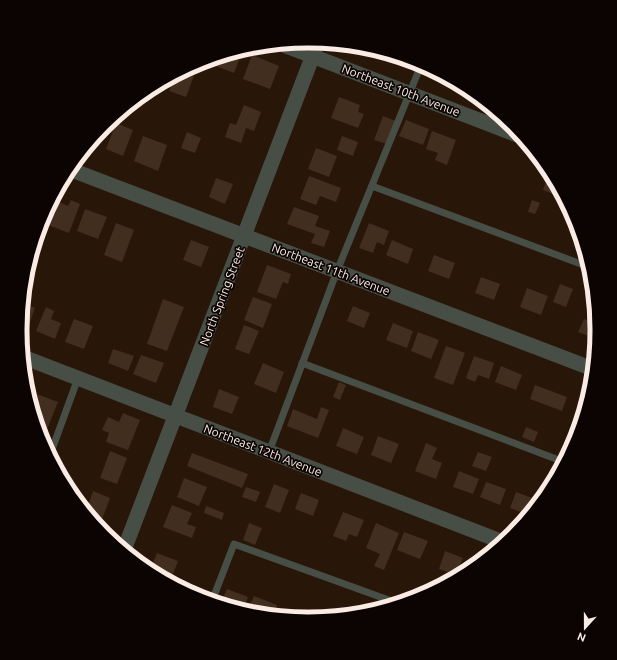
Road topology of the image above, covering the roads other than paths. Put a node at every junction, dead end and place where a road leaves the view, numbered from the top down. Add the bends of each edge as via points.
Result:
1 (315, 48) edge
2 (293, 49) edge
3 (312, 56) junction
4 (418, 71) edge
5 (409, 94) junction
6 (509, 132) edge
7 (76, 172) edge
8 (372, 186) junction
9 (245, 236) junction
10 (582, 264) edge
11 (337, 271) junction
12 (29, 360) edge
13 (302, 363) junction
14 (588, 367) edge
15 (78, 378) junction
16 (175, 416) junction
17 (53, 448) edge
18 (269, 452) junction
19 (558, 460) edge
20 (497, 540) edge
21 (126, 544) edge
22 (214, 595) edge
23 (388, 600) edge

1 - 3 street, North Spring Street
2 - 3 street, Northeast 10th Avenue
3 - 5 street, Northeast 10th Avenue
3 - 9 street, North Spring Street
4 - 5 lane
5 - 6 street, Northeast 10th Avenue
5 - 8 lane
7 - 9 street, Northeast 11th Avenue
8 - 10 lane
8 - 11 lane
9 - 11 street, Northeast 11th Avenue
9 - 16 street, North Spring Street
11 - 13 lane
11 - 14 street, Northeast 11th Avenue
12 - 15 street, Northeast 12th Avenue
13 - 18 lane
13 - 19 lane
15 - 16 street, Northeast 12th Avenue
15 - 17 lane
16 - 18 street, Northeast 12th Avenue
16 - 21 street, North Spring Street
18 - 20 street, Northeast 12th Avenue
22 - 23 lane via 234,544

